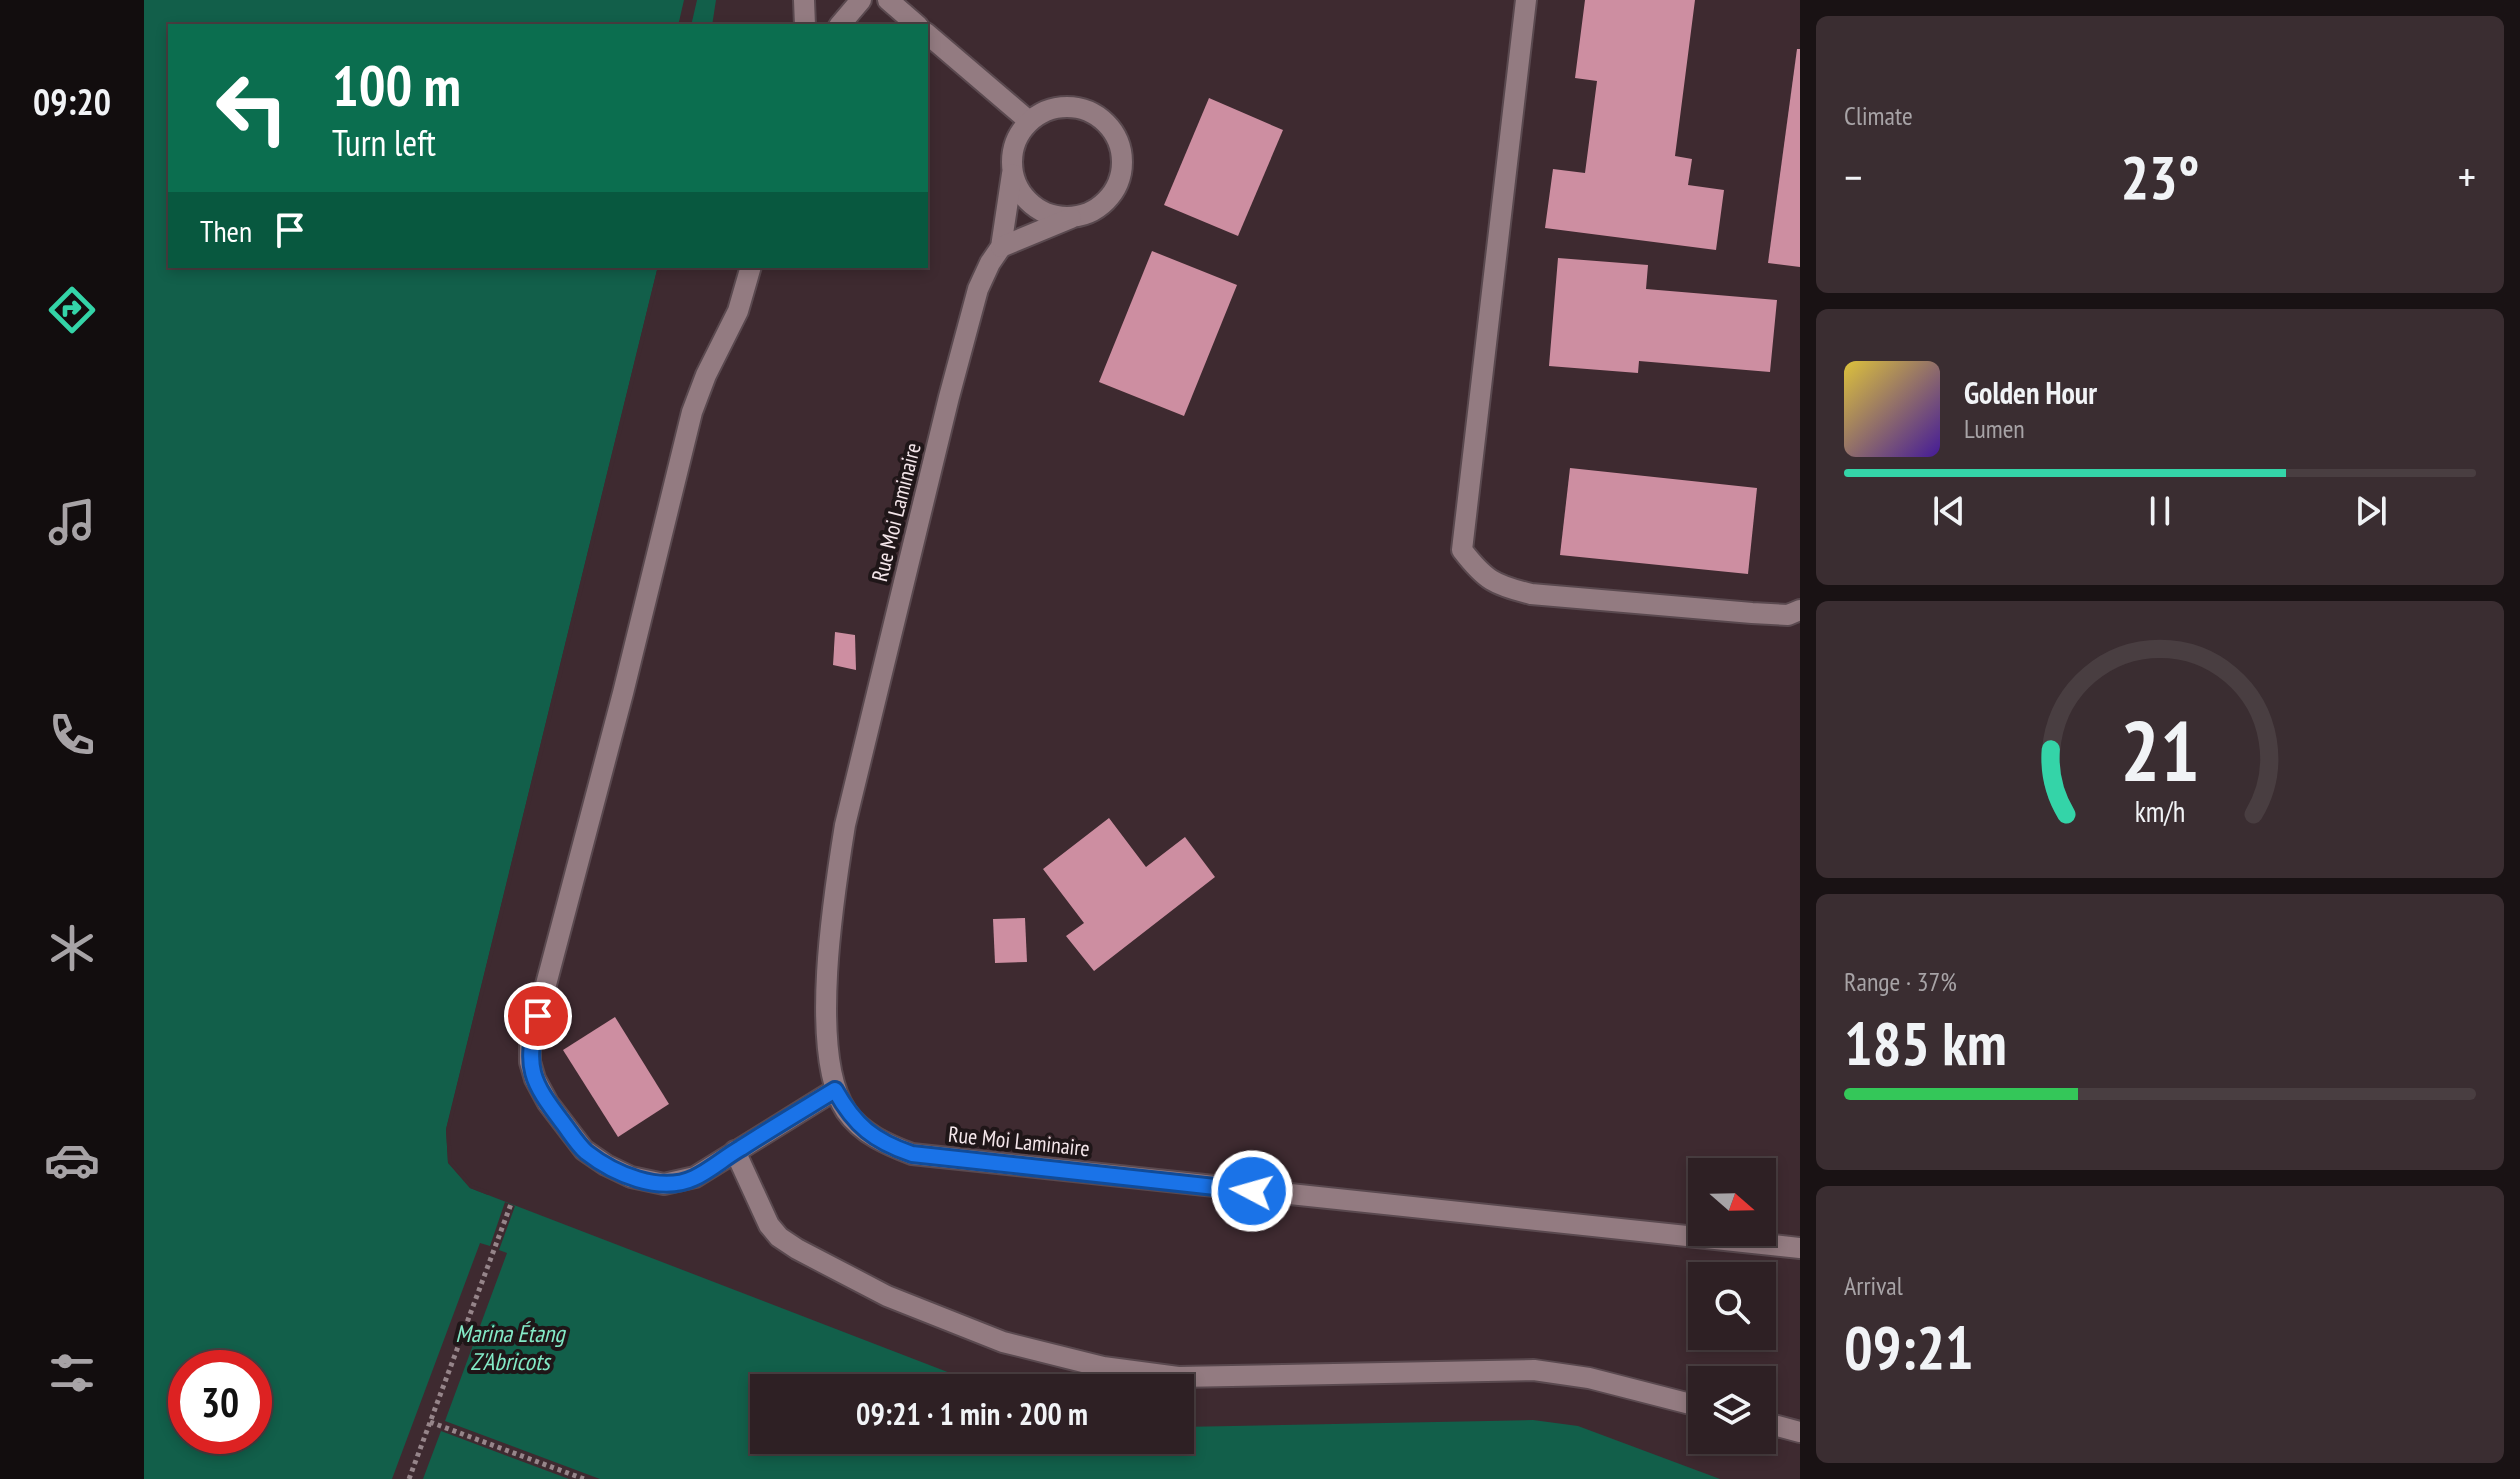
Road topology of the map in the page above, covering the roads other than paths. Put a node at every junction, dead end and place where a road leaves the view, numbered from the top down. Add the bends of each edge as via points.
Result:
1 (804, 0) edge
2 (861, 0) edge
3 (888, 0) edge
4 (1526, 0) edge
5 (805, 24) edge
6 (841, 24) edge
7 (916, 24) edge
8 (928, 35) edge
9 (1029, 121) junction
10 (1012, 174) junction
11 (1071, 218) junction
12 (1001, 247) junction
13 (750, 268) edge
14 (1800, 610) edge
15 (835, 1090) junction
16 (735, 1151) junction
17 (1800, 1248) edge
18 (1688, 1404) edge
19 (1776, 1426) edge
20 (1800, 1432) edge

1 - 5 street
2 - 6 street
3 - 7 street
4 - 14 street via 1462,550 1479,572 1501,587 1531,594 1764,614
8 - 9 street
9 - 10 street via 1015,143
9 - 11 street via 1047,110 1079,108 1106,123 1116,136 1123,166 1119,182 1100,207
10 - 11 street via 1027,202 1055,217
10 - 12 street
11 - 12 street
12 - 15 street, Rue Moi Laminaire via 978,289 845,825 833,895 827,998
13 - 16 street via 738,311 692,412 530,1045 535,1079 548,1103 584,1150 606,1165 664,1184 695,1177
15 - 16 street
15 - 17 street, Rue Moi Laminaire via 859,1125 889,1146 912,1154
16 - 18 street via 779,1237 887,1296 1003,1342 1103,1367 1178,1377 1560,1372
19 - 20 street

